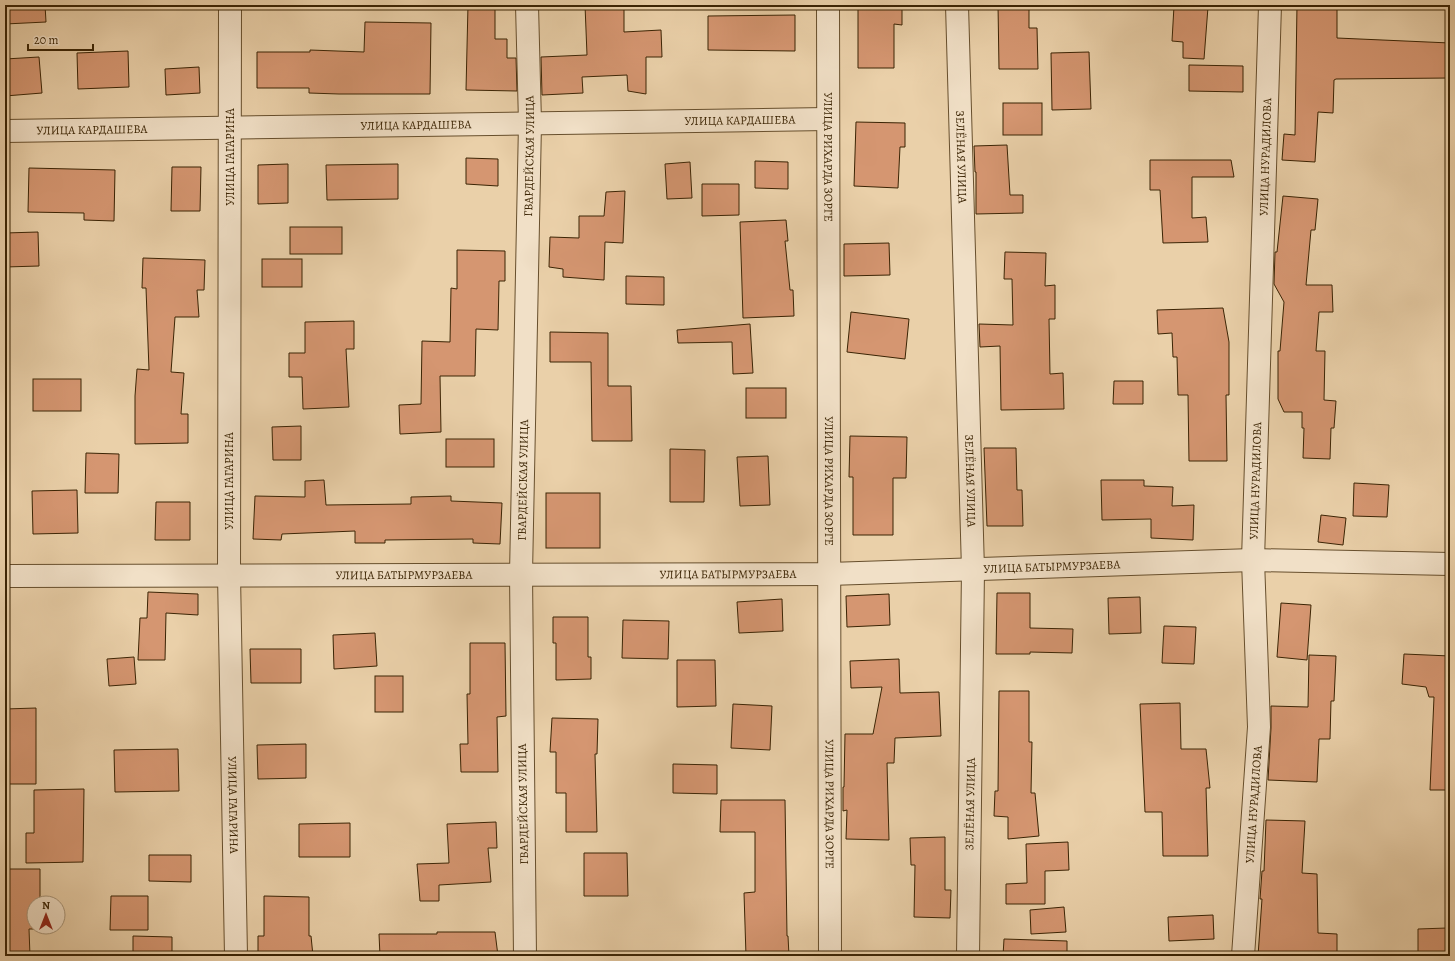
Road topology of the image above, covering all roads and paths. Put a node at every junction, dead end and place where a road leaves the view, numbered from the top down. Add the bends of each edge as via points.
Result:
1 (230, 5) edge
2 (527, 5) edge
3 (828, 5) edge
4 (957, 5) edge
5 (1270, 5) edge
6 (828, 119) junction
7 (530, 123) junction
8 (230, 127) junction
9 (5, 130) edge
10 (1253, 560) junction
11 (1450, 564) edge
12 (973, 570) junction
13 (521, 574) junction
14 (829, 574) junction
15 (229, 575) junction
16 (5, 576) edge
17 (236, 956) edge
18 (525, 956) edge
19 (830, 956) edge
20 (968, 956) edge
21 (1243, 956) edge

1 - 8 street, УЛИЦА ГАГАРИНА
2 - 7 street, ГВАРДЕЙСКАЯ УЛИЦА
3 - 6 street, УЛИЦА РИХАРДА ЗОРГЕ
4 - 12 street, ЗЕЛЁНАЯ УЛИЦА
5 - 10 street, УЛИЦА НУРАДИЛОВА
6 - 7 street, УЛИЦА КАРДАШЕВА
6 - 14 street, УЛИЦА РИХАРДА ЗОРГЕ
7 - 8 street, УЛИЦА КАРДАШЕВА
7 - 13 street, ГВАРДЕЙСКАЯ УЛИЦА
8 - 9 street, УЛИЦА КАРДАШЕВА
8 - 15 street, УЛИЦА ГАГАРИНА
10 - 11 street, УЛИЦА БАТЫРМУРЗАЕВА
10 - 12 street, УЛИЦА БАТЫРМУРЗАЕВА
10 - 21 street, УЛИЦА НУРАДИЛОВА via 1259,727
12 - 14 street, УЛИЦА БАТЫРМУРЗАЕВА
12 - 20 street, ЗЕЛЁНАЯ УЛИЦА
13 - 14 street, УЛИЦА БАТЫРМУРЗАЕВА
13 - 15 street, УЛИЦА БАТЫРМУРЗАЕВА
13 - 18 street, ГВАРДЕЙСКАЯ УЛИЦА
14 - 19 street, УЛИЦА РИХАРДА ЗОРГЕ
15 - 16 street, УЛИЦА БАТЫРМУРЗАЕВА
15 - 17 street, УЛИЦА ГАГАРИНА

